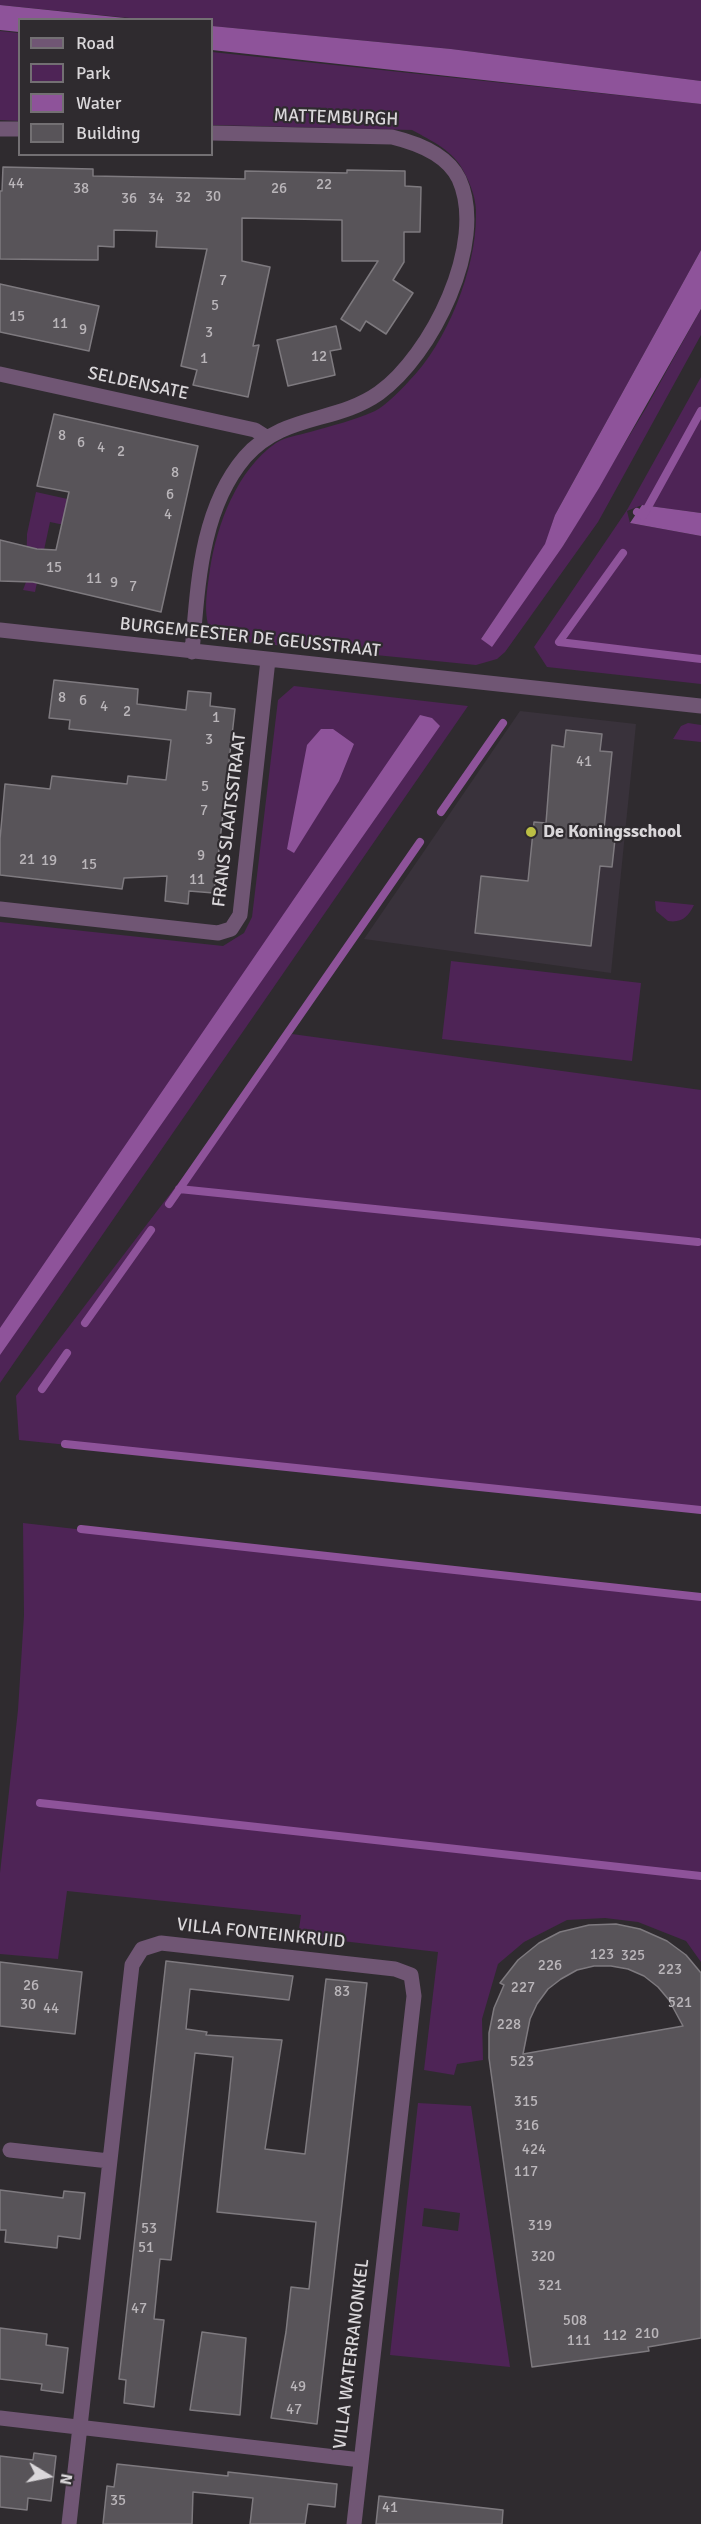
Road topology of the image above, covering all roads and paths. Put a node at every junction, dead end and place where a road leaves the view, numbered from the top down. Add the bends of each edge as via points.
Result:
1 (0, 129) edge
2 (18, 129) edge
3 (213, 133) edge
4 (0, 374) edge
5 (266, 437) junction
6 (0, 630) edge
7 (192, 652) junction
8 (268, 660) junction
9 (701, 706) edge
10 (0, 909) edge
11 (411, 1975) joint
12 (10, 2150) dead end
13 (110, 2161) junction
14 (0, 2418) edge
15 (80, 2427) junction
16 (361, 2460) junction
17 (69, 2524) edge
18 (354, 2524) edge

1 - 2 street
3 - 5 street, MATTEMBURGH via 392,137 410,141 429,149 459,179 467,215 464,251 444,307 417,355 398,377 356,406
4 - 5 street, SELDENSATE via 255,430
5 - 7 street, MATTEMBURGH via 231,476 215,511 202,559
6 - 7 street, BURGEMEESTER DE GEUSSTRAAT
7 - 8 street, BURGEMEESTER DE GEUSSTRAAT
8 - 9 street, BURGEMEESTER DE GEUSSTRAAT
8 - 10 street, FRANS SLAATSSTRAAT via 240,915 231,929 218,933
11 - 13 street, VILLA FONTEINKRUID via 395,1968 161,1943 142,1949 132,1965
11 - 16 street, VILLA WATERRANONKEL via 414,1996
12 - 13 street
13 - 15 street, VILLA FONTEINKRUID
14 - 15 street
15 - 16 street, VILLA WATERRANONKEL
15 - 17 street, VILLA FONTEINKRUID
16 - 18 street

